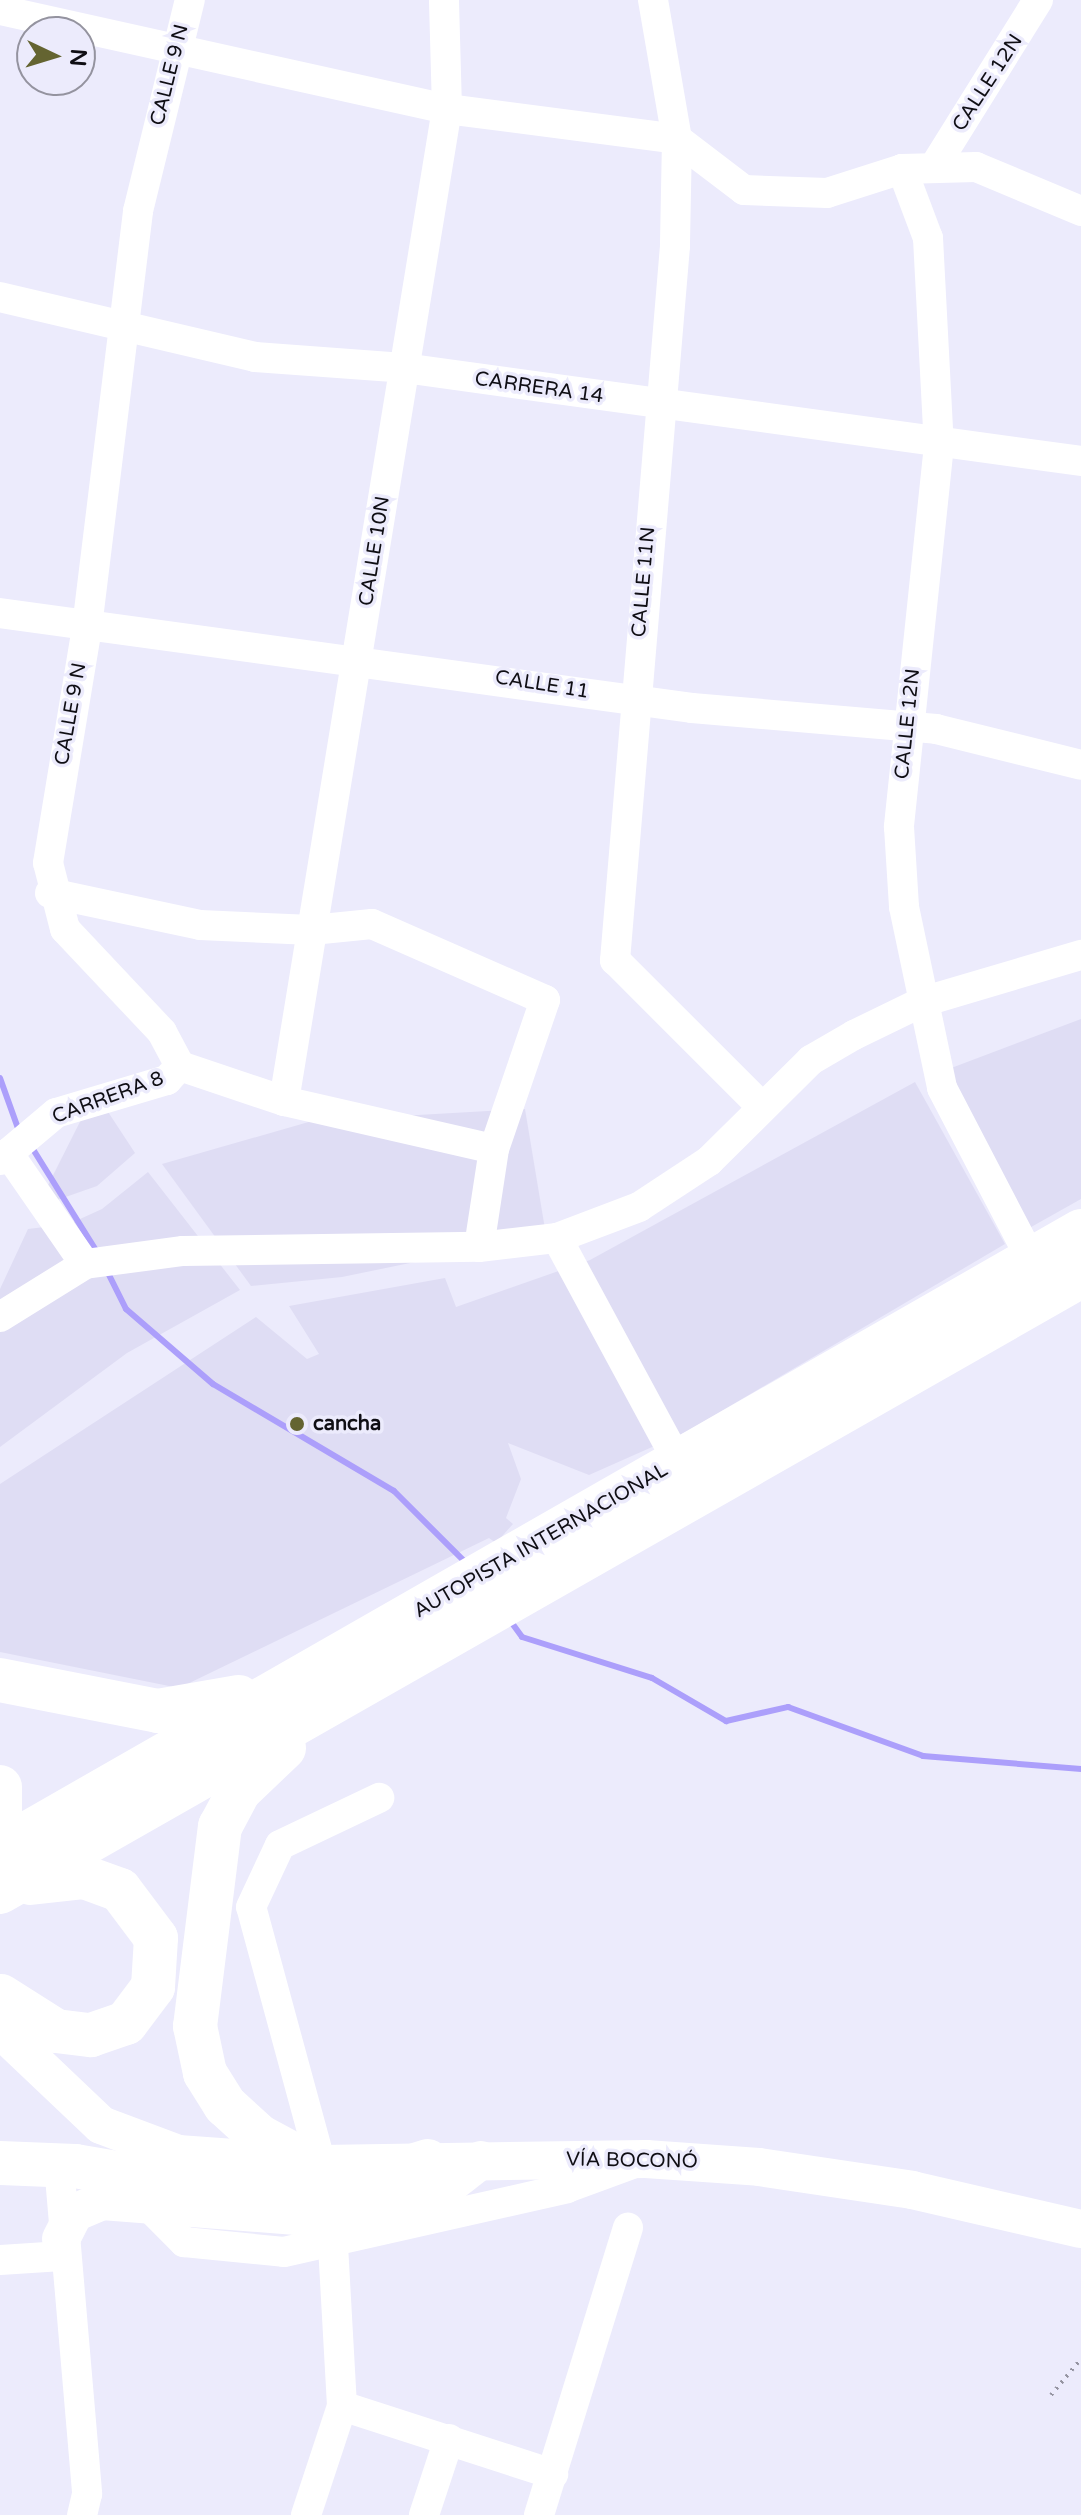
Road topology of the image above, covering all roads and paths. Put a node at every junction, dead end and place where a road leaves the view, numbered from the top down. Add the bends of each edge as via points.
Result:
1 (190, 0) edge
2 (444, 0) edge
3 (653, 0) edge
4 (1038, 0) edge
5 (0, 10) edge
6 (175, 48) junction
7 (447, 109) junction
8 (677, 139) junction
9 (936, 164) junction
10 (902, 169) junction
11 (1081, 211) edge
12 (0, 297) edge
13 (121, 325) junction
14 (404, 368) junction
15 (660, 406) junction
16 (939, 445) junction
17 (1081, 461) edge
18 (0, 613) edge
19 (87, 627) junction
20 (358, 657) junction
21 (634, 699) junction
22 (907, 726) junction
23 (1081, 765) edge
24 (50, 893) junction
25 (312, 930) junction
26 (1081, 955) edge
27 (922, 1002) junction
28 (180, 1066) junction
29 (284, 1101) junction
30 (761, 1106) junction
31 (494, 1149) junction
32 (4, 1156) edge
33 (1081, 1231) edge
34 (557, 1238) junction
35 (479, 1247) junction
36 (1031, 1259) junction
37 (85, 1264) junction
38 (1081, 1276) edge
39 (0, 1317) edge
40 (678, 1462) junction
41 (309, 1674) junction
42 (376, 1674) junction
43 (0, 1680) edge
44 (0, 1787) edge
45 (379, 1798) dead end
46 (0, 1811) edge
47 (4, 1876) edge
48 (0, 2007) edge
49 (646, 2159) junction
50 (481, 2160) junction
51 (428, 2161) junction
52 (0, 2163) edge
53 (315, 2164) junction
54 (59, 2165) junction
55 (628, 2227) dead end
56 (1081, 2229) edge
57 (265, 2234) junction
58 (0, 2242) edge
59 (333, 2243) junction
60 (62, 2248) junction
61 (0, 2260) edge
62 (1081, 2359) edge
63 (1051, 2395) dead end
64 (342, 2406) junction
65 (449, 2439) junction
66 (553, 2474) junction
67 (82, 2515) edge
68 (306, 2515) edge
69 (424, 2515) edge
70 (539, 2515) edge

1 - 6 street, CALLE 9 N
2 - 7 street, CALLE 10N
3 - 8 street, CALLE 11N
4 - 9 street, CALLE 12N
5 - 6 street
6 - 7 street
6 - 13 street, CALLE 9 N
7 - 8 street
7 - 14 street, CALLE 10N
8 - 10 street via 744,190 827,193
8 - 15 street, CALLE 11N
9 - 10 street
9 - 11 street via 976,167
10 - 16 street, CALLE 12N via 928,238
12 - 13 street, CARRERA 14
13 - 14 street, CARRERA 14 via 255,357
13 - 19 street, CALLE 9 N
14 - 15 street, CARRERA 14
14 - 20 street, CALLE 10N
15 - 16 street, CARRERA 14
15 - 21 street, CALLE 11N
16 - 17 street, CARRERA 14
16 - 22 street, CALLE 12N
18 - 19 street, CALLE 11
19 - 20 street, CALLE 11
19 - 24 street, CALLE 9 N via 58,784
20 - 21 street, CALLE 11
20 - 25 street, CALLE 10N
21 - 22 street, CALLE 11
21 - 30 street, CALLE 11N via 615,960
22 - 23 street, CALLE 11
22 - 27 street, CALLE 12N via 899,827
24 - 25 street via 200,925
24 - 28 street, CALLE 9 N via 65,929 162,1032
25 - 29 street, CALLE 10N
25 - 31 street via 372,924 545,1000
26 - 27 street
27 - 30 street via 811,1060
27 - 36 street, CALLE 12N via 942,1088
28 - 29 street
28 - 32 street, CARRERA 8 via 167,1080 56,1113
29 - 31 street
30 - 34 street via 698,1169 639,1207
31 - 35 street
32 - 37 street
33 - 36 highway, AUTOPISTA INTERNACIONAL
34 - 35 street
34 - 40 street
35 - 37 street via 183,1251
36 - 40 highway, AUTOPISTA INTERNACIONAL
37 - 39 street
38 - 42 highway, AUTOPISTA INTERNACIONAL
40 - 41 highway, AUTOPISTA INTERNACIONAL
41 - 43 highway via 170,1712
41 - 47 highway, AUTOPISTA INTERNACIONAL
42 - 47 highway, AUTOPISTA INTERNACIONAL
42 - 53 highway via 248,1780 218,1840 197,2050 211,2085 237,2117
44 - 46 highway
45 - 53 street via 280,1845 251,1907
47 - 48 highway via 71,1877 110,1884 148,1921 158,1969 133,2017 99,2034 56,2031
48 - 53 main road, VÍA BOCONÓ via 82,2087 178,2154
49 - 50 main road, VÍA BOCONÓ
49 - 56 main road, VÍA BOCONÓ via 912,2190
49 - 59 street via 567,2188
50 - 51 main road, VÍA BOCONÓ
50 - 57 main road via 440,2192
51 - 53 main road, VÍA BOCONÓ
51 - 54 highway via 341,2188 263,2198
52 - 54 highway
54 - 60 street
55 - 66 street
57 - 59 street
57 - 60 main road via 144,2202 85,2205
58 - 60 street
59 - 64 street
60 - 61 street
60 - 67 street via 87,2494
62 - 63 path
64 - 65 street
64 - 68 street
65 - 66 street
65 - 69 street
66 - 70 street

